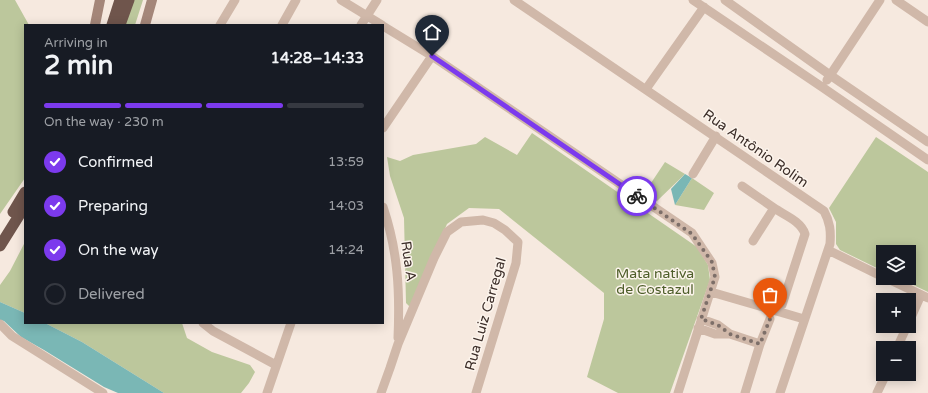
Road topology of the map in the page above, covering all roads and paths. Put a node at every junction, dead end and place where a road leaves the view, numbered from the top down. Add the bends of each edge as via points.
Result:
1 (100, 0) edge
2 (120, 0) edge
3 (129, 0) edge
4 (152, 0) edge
5 (235, 0) edge
6 (296, 0) edge
7 (341, 0) edge
8 (377, 0) edge
9 (514, 0) edge
10 (693, 0) edge
11 (725, 0) edge
12 (880, 0) edge
13 (896, 0) edge
14 (704, 7) junction
15 (367, 16) junction
16 (928, 22) edge
17 (95, 24) edge
18 (112, 24) edge
19 (120, 24) edge
20 (145, 24) edge
21 (221, 24) edge
22 (283, 24) edge
23 (362, 24) edge
24 (380, 24) edge
25 (384, 26) edge
26 (432, 56) junction
27 (830, 75) junction
28 (822, 87) junction
29 (646, 89) junction
30 (384, 127) edge
31 (716, 136) junction
32 (928, 142) edge
33 (928, 160) edge
34 (693, 174) dead end
35 (742, 186) dead end
36 (24, 194) edge
37 (24, 208) edge
38 (774, 208) junction
39 (384, 210) edge
40 (0, 232) edge
41 (753, 241) dead end
42 (0, 246) edge
43 (828, 250) junction
44 (876, 273) edge
45 (901, 285) edge
46 (711, 292) junction
47 (925, 296) edge
48 (782, 306) dead end
49 (916, 311) edge
50 (770, 319) dead end
51 (804, 319) junction
52 (700, 323) junction
53 (0, 324) edge
54 (204, 324) edge
55 (291, 324) edge
56 (398, 344) junction
57 (760, 344) junction
58 (276, 365) junction
59 (883, 381) edge
60 (103, 393) edge
61 (267, 393) edge
62 (381, 393) edge
63 (476, 393) edge
64 (678, 393) edge
65 (745, 393) edge
66 (780, 393) edge
67 (877, 393) edge

1 - 17 main road
2 - 18 highway
3 - 19 highway
4 - 20 main road
5 - 21 street
6 - 22 street
7 - 15 street
8 - 15 street
9 - 29 street, Rua Antônio Rolim
10 - 14 street
11 - 27 street
12 - 27 street
13 - 16 street
14 - 28 street
14 - 29 street
15 - 23 street
15 - 24 street
25 - 26 street
26 - 30 street
26 - 46 street via 692,234 712,262 715,277
27 - 28 street
27 - 32 street
28 - 33 street
29 - 31 street, Rua Antônio Rolim
31 - 34 street
31 - 43 street, Rua Antônio Rolim via 824,211 831,230
35 - 38 street
36 - 40 highway
37 - 42 highway
38 - 41 street
38 - 48 street via 799,224 805,234
39 - 56 street, Rua A via 396,256 400,304
43 - 44 street
43 - 51 street, Rua Antônio Rolim
45 - 47 street
46 - 51 street
46 - 52 street
47 - 49 street
50 - 57 street
51 - 66 street, Rua Antônio Rolim
52 - 57 street via 715,334 730,334
52 - 64 street
53 - 60 street via 12,336
54 - 58 street
55 - 58 street
56 - 62 street
56 - 63 street, Rua Luiz Carregal via 446,232 461,222 483,220 494,223 518,242 516,263
57 - 65 street
58 - 61 street
59 - 67 street

